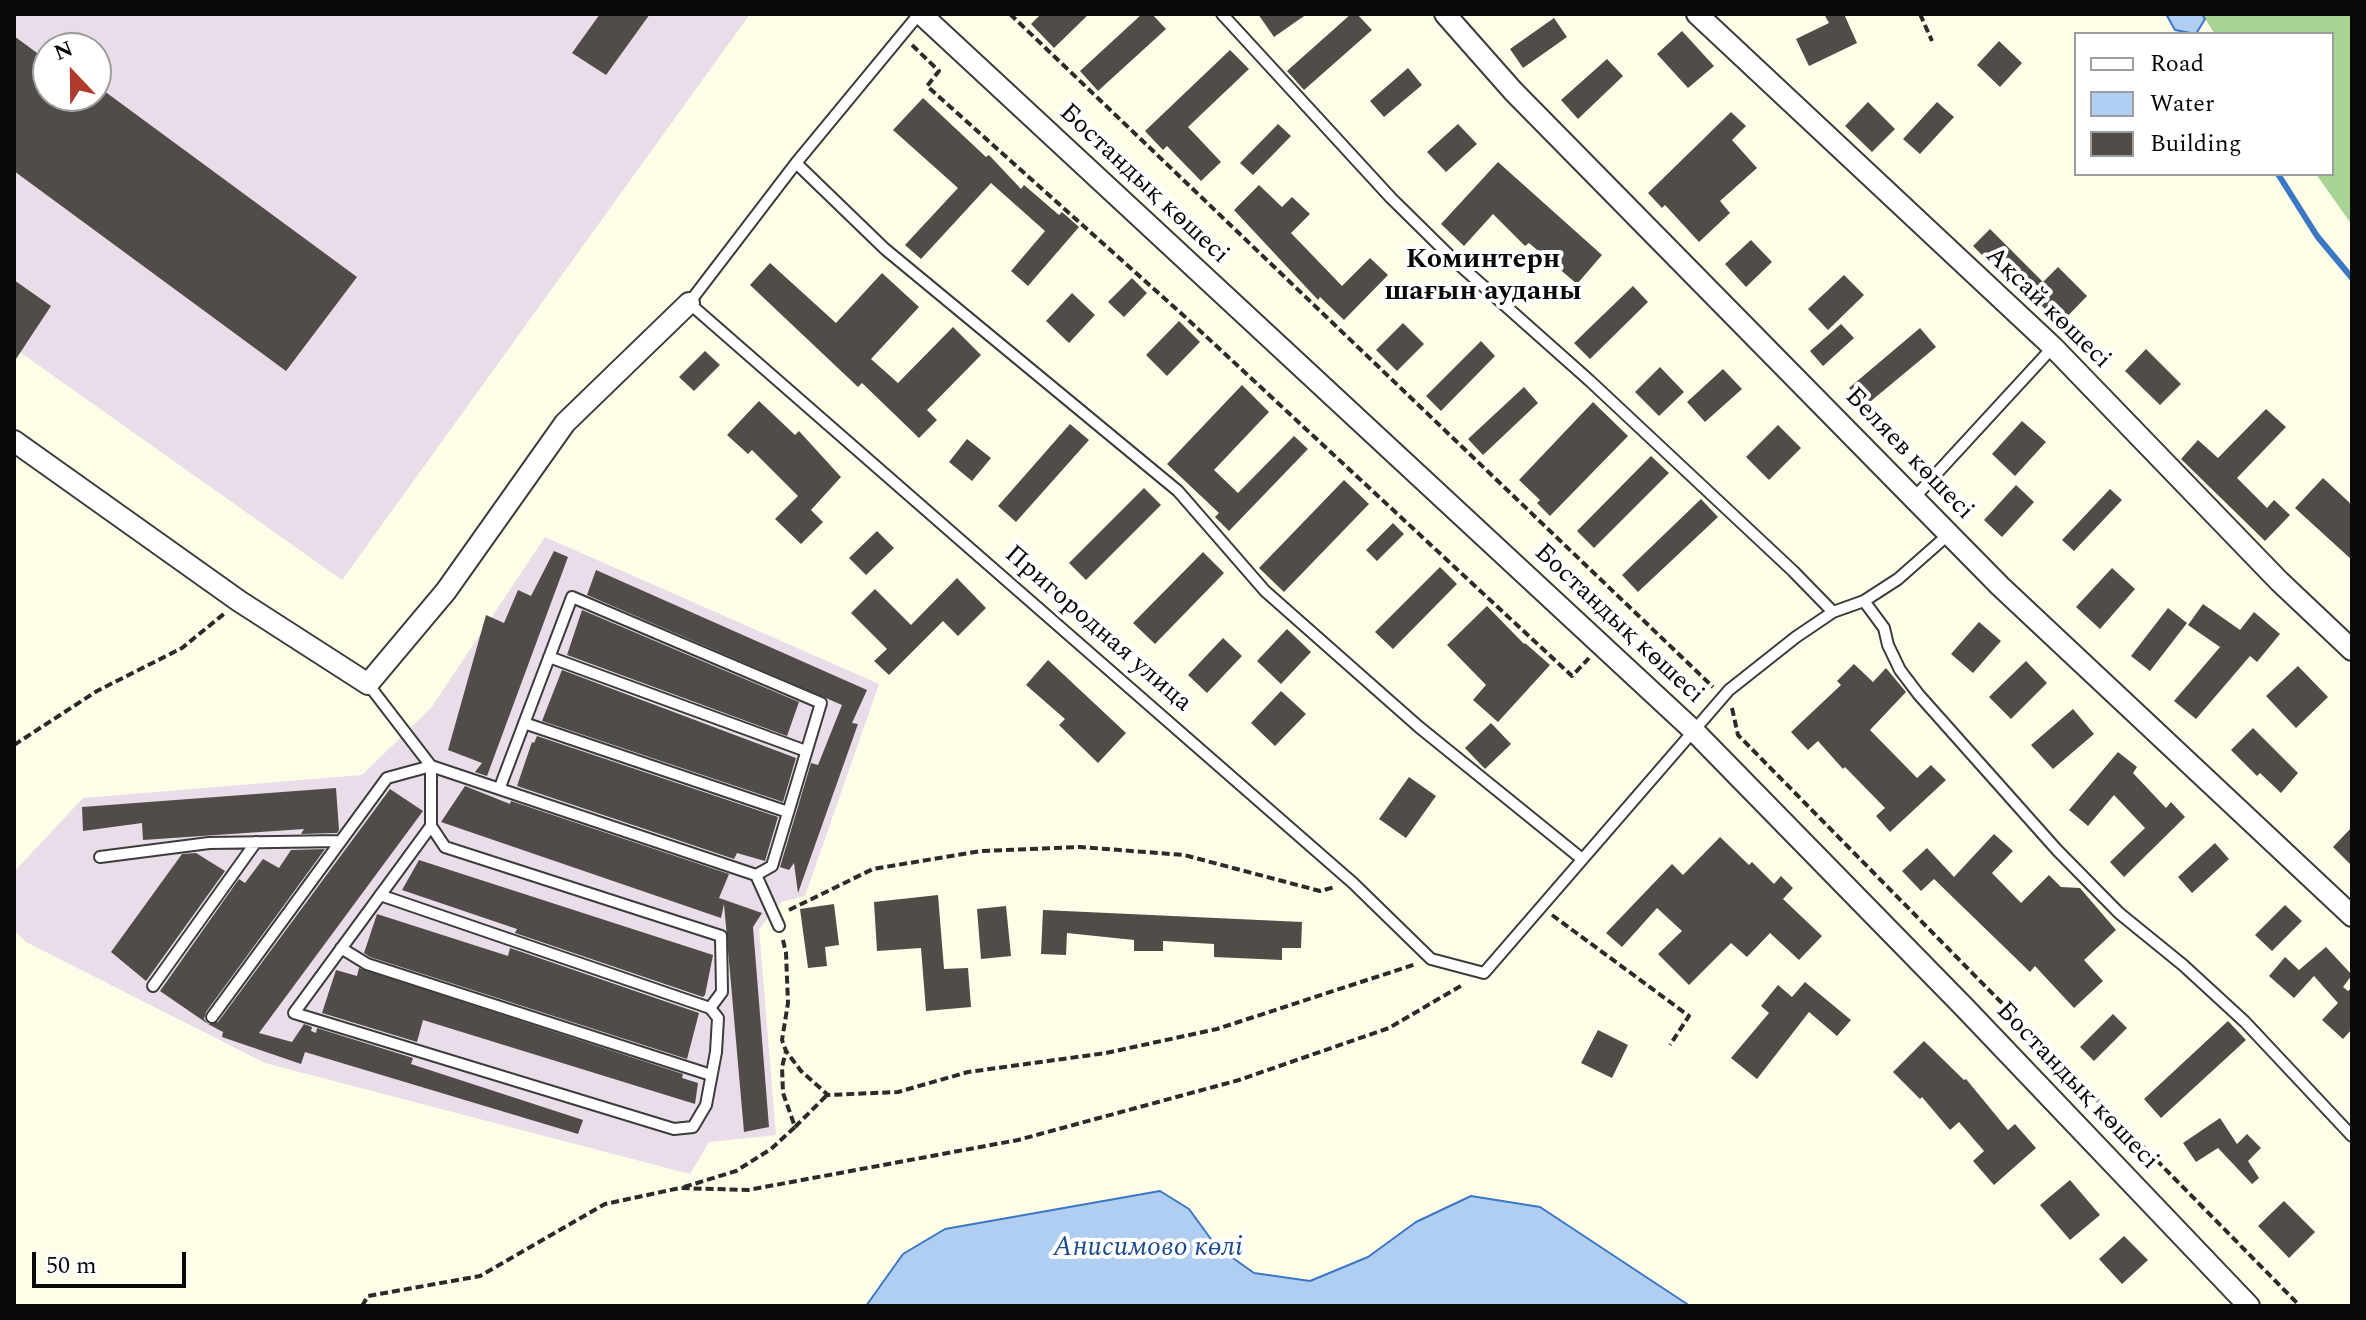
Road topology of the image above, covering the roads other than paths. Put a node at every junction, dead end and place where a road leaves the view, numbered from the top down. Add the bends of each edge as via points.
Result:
1 (920, 14) edge
2 (1222, 14) edge
3 (1445, 14) edge
4 (1697, 14) edge
5 (796, 163) junction
6 (689, 303) junction
7 (2053, 347) junction
8 (14, 441) edge
9 (1914, 498) junction
10 (1949, 534) junction
11 (1864, 601) junction
12 (1833, 612) junction
13 (2352, 650) edge
14 (549, 657) junction
15 (368, 684) junction
16 (524, 723) junction
17 (1694, 731) junction
18 (806, 751) junction
19 (431, 766) junction
20 (500, 787) junction
21 (788, 812) junction
22 (431, 826) junction
23 (341, 841) junction
24 (256, 842) junction
25 (100, 857) dead end
26 (1582, 859) junction
27 (756, 875) junction
28 (380, 895) junction
29 (2352, 916) edge
30 (779, 926) road end
31 (341, 948) junction
32 (153, 986) dead end
33 (710, 1008) junction
34 (212, 1017) dead end
35 (711, 1075) junction
36 (2352, 1136) edge
37 (2249, 1306) edge

1 - 5 lane
1 - 17 street, Бостандық көшесі
2 - 12 lane via 1455,261
3 - 9 street, Беляев көшесі via 1513,91
4 - 7 street, Ақсай көшесі
5 - 6 lane
5 - 26 lane via 885,249 1178,491 1265,591 1419,727
6 - 15 street via 565,423 446,591
6 - 26 lane, Пригородная улица via 1353,883 1431,959 1484,973
7 - 9 lane
7 - 13 street, Ақсай көшесі
8 - 15 street via 239,601
9 - 10 street, Беляев көшесі
10 - 11 lane
10 - 29 street, Беляев көшесі
11 - 12 lane
11 - 36 lane via 1919,695 2057,850 2119,913 2245,1022
12 - 17 lane via 1723,697
14 - 16 lane
14 - 18 lane
14 - 18 lane via 572,597 821,703
15 - 19 lane
16 - 20 lane
16 - 21 lane
17 - 26 lane
17 - 37 street, Бостандық көшесі
18 - 21 lane
19 - 20 lane
19 - 22 lane
19 - 23 lane via 387,778
20 - 27 lane
21 - 27 lane via 772,866
22 - 28 lane
22 - 33 lane via 445,847 721,936 722,992
23 - 24 lane
23 - 34 lane
24 - 25 lane
24 - 32 lane
27 - 30 lane
28 - 31 lane
28 - 33 lane
31 - 35 lane via 367,964
31 - 35 lane via 294,1013 674,1129 693,1127 706,1105
33 - 35 lane via 718,1018

